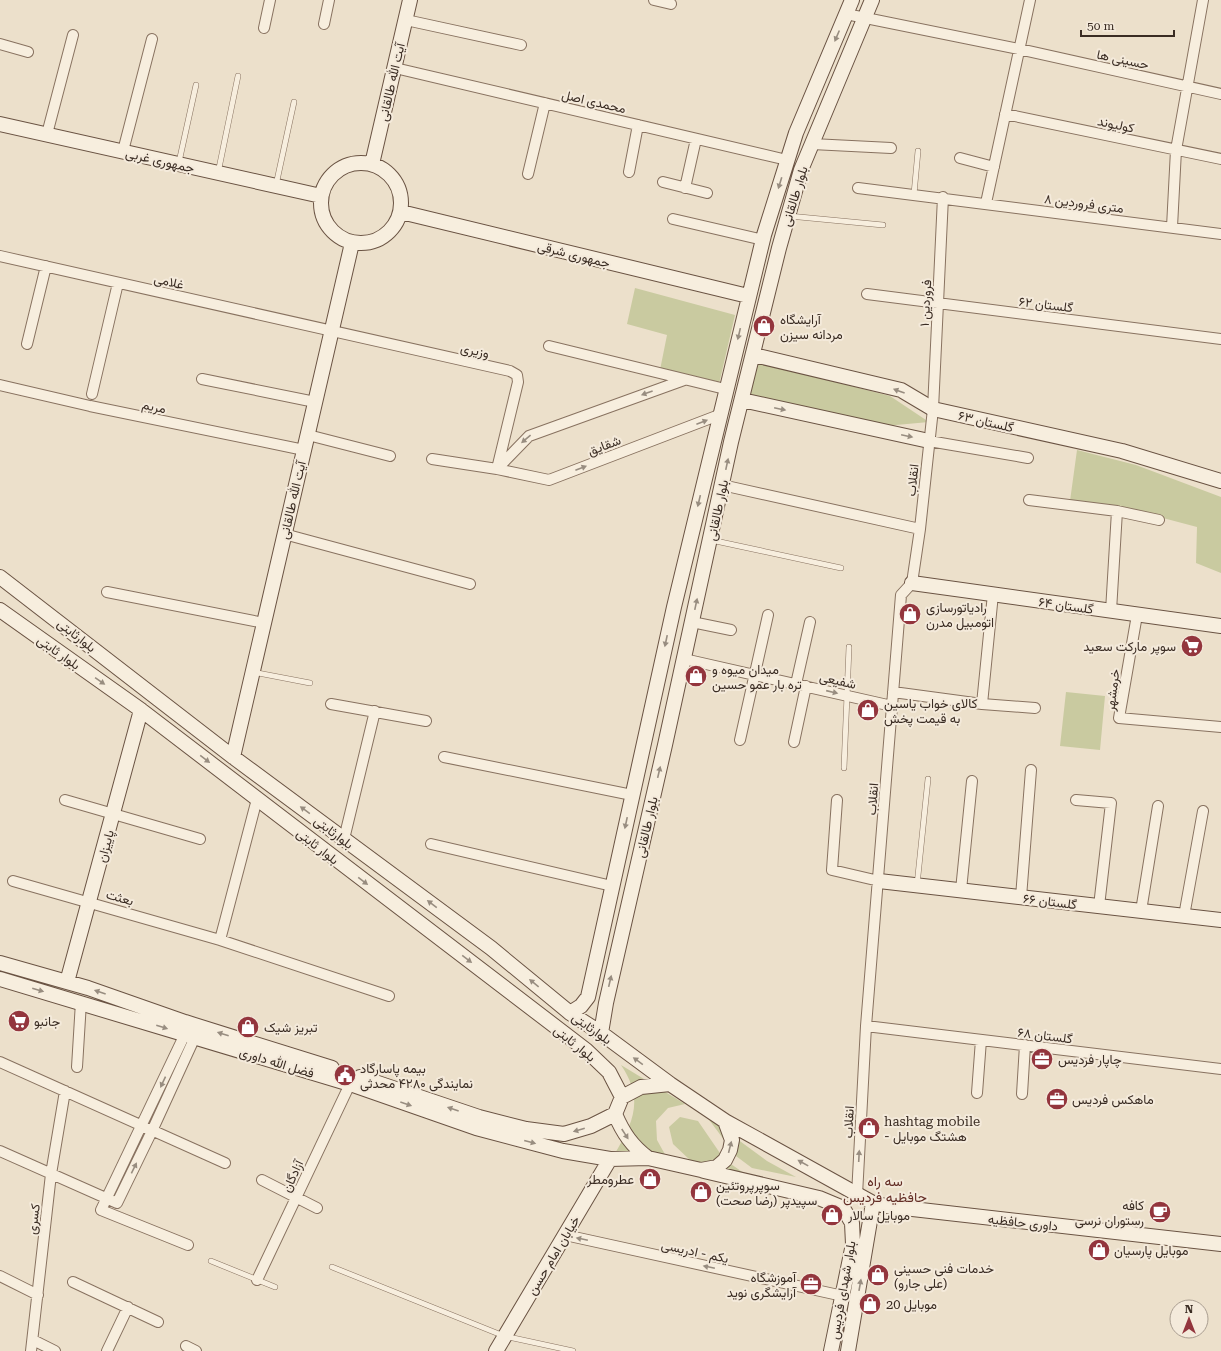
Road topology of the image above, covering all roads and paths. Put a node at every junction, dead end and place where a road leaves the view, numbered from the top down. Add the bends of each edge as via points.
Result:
1 (270, 0) edge
2 (329, 0) edge
3 (410, 0) edge
4 (654, 0) edge
5 (852, 0) edge
6 (872, 0) edge
7 (1030, 0) edge
8 (1203, 0) edge
9 (672, 4) dead end
10 (846, 14) junction
11 (865, 19) junction
12 (406, 20) junction
13 (324, 24) dead end
14 (264, 28) dead end
15 (73, 35) dead end
16 (152, 39) dead end
17 (0, 44) edge
18 (521, 45) dead end
19 (1019, 49) junction
20 (28, 52) dead end
21 (394, 68) junction
22 (238, 76) dead end
23 (196, 85) dead end
24 (1186, 86) junction
25 (1221, 94) edge
26 (294, 102) dead end
27 (545, 103) junction
28 (1005, 114) junction
29 (0, 124) edge
30 (638, 125) junction
31 (47, 134) junction
32 (696, 139) junction
33 (812, 144) junction
34 (891, 148) dead end
35 (1176, 150) junction
36 (123, 151) junction
37 (918, 151) dead end
38 (960, 158) dead end
39 (1221, 159) edge
40 (787, 160) junction
41 (179, 164) junction
42 (372, 164) junction
43 (994, 167) junction
44 (629, 172) dead end
45 (218, 173) junction
46 (528, 174) dead end
47 (663, 182) dead end
48 (276, 186) junction
49 (685, 188) junction
50 (858, 188) dead end
51 (707, 193) dead end
52 (914, 194) junction
53 (321, 196) junction
54 (943, 198) junction
55 (986, 203) junction
56 (401, 212) junction
57 (788, 216) junction
58 (672, 219) dead end
59 (883, 225) dead end
60 (1172, 228) junction
61 (1221, 234) edge
62 (763, 240) junction
63 (352, 243) junction
64 (0, 256) edge
65 (46, 266) junction
66 (118, 283) junction
67 (867, 294) dead end
68 (748, 296) junction
69 (938, 303) junction
70 (332, 332) junction
71 (1221, 338) edge
72 (27, 344) dead end
73 (549, 346) dead end
74 (754, 355) junction
75 (202, 379) dead end
76 (684, 380) junction
77 (0, 385) edge
78 (725, 389) junction
79 (92, 394) dead end
80 (742, 400) junction
81 (315, 402) junction
82 (933, 409) junction
83 (719, 415) junction
84 (308, 435) junction
85 (929, 441) junction
86 (304, 450) junction
87 (390, 456) dead end
88 (1028, 458) dead end
89 (432, 459) dead end
90 (497, 469) junction
91 (1221, 481) edge
92 (722, 485) junction
93 (1029, 500) dead end
94 (1117, 511) junction
95 (1159, 520) dead end
96 (920, 529) junction
97 (284, 534) junction
98 (710, 540) junction
99 (841, 568) dead end
100 (0, 577) edge
101 (0, 580) edge
102 (912, 583) junction
103 (470, 584) dead end
104 (20, 591) junction
105 (107, 592) dead end
106 (993, 594) junction
107 (0, 610) edge
108 (1111, 611) junction
109 (1137, 614) junction
110 (768, 615) dead end
111 (692, 622) junction
112 (810, 622) dead end
113 (264, 623) junction
114 (1221, 626) edge
115 (732, 630) dead end
116 (849, 647) dead end
117 (684, 658) junction
118 (252, 672) junction
119 (755, 675) junction
120 (310, 683) dead end
121 (796, 684) junction
122 (806, 686) junction
123 (893, 692) junction
124 (847, 696) junction
125 (331, 704) dead end
126 (982, 704) junction
127 (892, 706) junction
128 (1035, 708) dead end
129 (141, 710) junction
130 (375, 712) junction
131 (426, 720) dead end
132 (1221, 727) edge
133 (740, 740) dead end
134 (794, 742) dead end
135 (233, 756) junction
136 (444, 757) dead end
137 (844, 768) dead end
138 (1031, 770) dead end
139 (928, 779) dead end
140 (972, 781) dead end
141 (632, 795) junction
142 (66, 800) dead end
143 (256, 800) junction
144 (837, 800) dead end
145 (1076, 800) dead end
146 (1158, 806) dead end
147 (1203, 811) dead end
148 (114, 814) junction
149 (200, 838) dead end
150 (344, 839) junction
151 (431, 844) dead end
152 (357, 849) junction
153 (330, 854) junction
154 (344, 866) junction
155 (13, 881) dead end
156 (879, 881) junction
157 (917, 885) junction
158 (612, 886) junction
159 (961, 890) junction
160 (1021, 897) junction
161 (90, 902) junction
162 (1099, 906) junction
163 (1141, 911) junction
164 (1184, 916) junction
165 (1221, 920) edge
166 (220, 940) junction
167 (1, 967) edge
168 (0, 979) edge
169 (67, 982) junction
170 (389, 996) dead end
171 (588, 997) junction
172 (81, 1002) junction
173 (606, 1003) junction
174 (570, 1013) junction
175 (866, 1026) junction
176 (601, 1033) junction
177 (190, 1035) junction
178 (981, 1040) junction
179 (1025, 1045) junction
180 (0, 1062) edge
181 (77, 1067) dead end
182 (1221, 1069) edge
183 (350, 1084) junction
184 (670, 1084) junction
185 (65, 1091) junction
186 (978, 1093) dead end
187 (1022, 1094) dead end
188 (622, 1097) junction
189 (615, 1114) junction
190 (725, 1121) junction
191 (142, 1126) junction
192 (152, 1131) junction
193 (0, 1151) edge
194 (648, 1158) junction
195 (610, 1159) junction
196 (225, 1163) dead end
197 (701, 1170) junction
198 (52, 1174) junction
199 (262, 1180) dead end
200 (857, 1195) junction
201 (296, 1197) junction
202 (107, 1198) junction
203 (873, 1203) junction
204 (317, 1208) dead end
205 (564, 1235) junction
206 (1221, 1244) edge
207 (188, 1245) dead end
208 (211, 1261) dead end
209 (332, 1267) dead end
210 (0, 1276) edge
211 (256, 1280) junction
212 (73, 1282) dead end
213 (275, 1287) dead end
214 (38, 1295) junction
215 (843, 1296) junction
216 (128, 1307) junction
217 (158, 1322) dead end
218 (504, 1336) junction
219 (33, 1340) junction
220 (186, 1346) dead end
221 (31, 1351) edge
222 (55, 1351) edge
223 (107, 1351) edge
224 (196, 1351) edge
225 (496, 1351) edge
226 (573, 1351) edge
227 (831, 1351) edge
228 (848, 1351) edge

1 - 14 street
2 - 13 street
3 - 12 main road, آیت الله طالقانی
4 - 9 street
5 - 10 main road, بلوار طالقانی
6 - 11 main road, بلوار طالقانی
7 - 19 street
8 - 24 street
10 - 11 street, حسینی ها
10 -> 40 main road, بلوار طالقانی
11 - 19 street, حسینی ها
11 - 33 main road, بلوار طالقانی
12 - 18 street
12 - 21 main road, آیت الله طالقانی
15 - 31 street
16 - 36 street
17 - 20 street
19 - 24 street, حسینی ها
19 - 28 street
21 - 27 street, محمدی اصل
21 - 42 main road, آیت الله طالقانی
22 - 45 lane
23 - 41 lane
24 - 25 street, حسینی ها
24 - 35 street
26 - 48 lane
27 - 30 street, محمدی اصل
27 - 46 street
28 - 35 street, کولیوند
28 - 43 street
29 - 31 main road, جمهوری غربی
30 - 32 street, محمدی اصل
30 - 44 street
31 - 36 main road, جمهوری غربی
32 - 40 street, محمدی اصل
32 - 49 street
33 - 34 street
33 - 57 main road, بلوار طالقانی via 801,170
35 - 39 street, کولیوند
35 - 60 street
36 - 41 main road, جمهوری غربی
37 - 52 lane
38 - 43 street
40 -> 62 main road, بلوار طالقانی
41 - 45 main road, جمهوری غربی
42 - 53 main road via 358,163 345,166 325,183
42 - 56 main road via 388,173 399,188
43 - 55 street
45 - 48 main road, جمهوری غربی
47 - 49 street
48 - 53 main road, جمهوری غربی
49 - 51 street
50 - 52 street, ۸ متری فروردین
52 - 54 street, ۸ متری فروردین
53 - 63 main road via 320,208 331,231
54 - 55 street, ۸ متری فروردین
54 - 69 street, فروردین ۱
55 - 60 street, ۸ متری فروردین
56 - 63 main road via 388,234 377,241 365,244
56 - 68 main road, جمهوری شرقی
57 - 59 lane
57 - 74 main road, بلوار طالقانی
58 - 62 street
60 - 61 street, ۸ متری فروردین
62 - 68 main road, بلوار طالقانی
63 - 70 main road, آیت الله طالقانی
64 - 65 street, غلامی
65 - 66 street, غلامی
65 - 72 street
66 - 70 street, غلامی
66 - 79 street
67 - 69 street, گلستان ۶۲
68 -> 78 main road, بلوار طالقانی
69 - 71 street, گلستان ۶۲
69 - 82 street, فروردین ۱
70 - 81 main road, آیت الله طالقانی
70 - 90 street, وزیری via 510,371 517,375 518,382
73 - 76 street
74 - 80 main road, بلوار طالقانی
82 -> 74 main road, گلستان ۶۳ via 901,390
75 - 81 street
76 - 78 street
76 -> 90 street via 529,436
77 - 86 street, مریم
78 - 83 main road, بلوار طالقانی
80 -> 85 main road
92 -> 80 main road, بلوار طالقانی
81 - 84 main road, آیت الله طالقانی
82 - 85 street, انقلاب
82 - 91 main road, گلستان ۶۳ via 1122,451
90 -> 83 street, شقایق via 549,480
83 -> 141 main road, بلوار طالقانی
84 - 86 main road, آیت الله طالقانی
84 - 87 street
85 - 88 street
85 - 96 street, انقلاب
86 - 97 main road, آیت الله طالقانی
89 - 90 street, شقایق
92 - 96 street
92 - 98 main road, بلوار طالقانی
93 - 94 street
94 - 95 street
94 - 108 street
96 - 102 street, انقلاب
97 - 103 street
97 - 113 main road, آیت الله طالقانی
98 - 99 lane
111 -> 98 main road, بلوار طالقانی
100 - 104 main road, بلوارثابتی
101 - 104 main road
102 - 106 main road, گلستان ۶۴
102 - 123 street, انقلاب via 902,595
104 - 135 main road, بلوارثابتی
105 - 113 street
106 - 108 main road, گلستان ۶۴
106 - 126 street
107 -> 129 main road, بلوار ثابتی
108 - 109 main road, گلستان ۶۴
109 - 114 main road, گلستان ۶۴
109 - 132 street, خرمشهر via 1119,718
110 - 119 street
111 - 115 street
111 - 117 main road, بلوار طالقانی
112 - 121 street
113 - 118 main road, آیت الله طالقانی
116 - 124 lane
117 - 119 street, شفیعی
173 -> 117 main road, بلوار طالقانی
118 - 120 lane
118 - 135 main road, آیت الله طالقانی
119 - 121 street, شفیعی
119 - 133 street
121 - 122 street, شفیعی
122 -> 124 street, شفیعی
122 - 134 street
123 - 126 street
123 - 127 street, انقلاب
124 - 127 street, شفیعی
124 - 137 lane
125 - 130 street
126 - 128 street
127 - 156 street, انقلاب
129 -> 143 main road, بلوار ثابتی
129 - 148 main road, پاییزان
130 - 131 street
130 - 150 street
150 -> 135 main road, بلوارثابتی
136 - 141 street
138 - 160 street
139 - 157 lane
140 - 159 street
141 -> 158 main road, بلوار طالقانی
142 - 148 street
143 - 153 main road, بلوار ثابتی
143 - 166 street
144 - 156 street via 832,870
145 - 162 street via 1111,803
146 - 163 street
147 - 164 street
148 - 149 street
148 - 161 main road, پاییزان
150 - 152 main road, بلوارثابتی
150 - 153 main road via 340,850
151 - 158 street
152 - 154 main road via 348,856
174 -> 152 main road, بلوارثابتی via 491,948
153 - 154 main road, بلوار ثابتی
154 -> 188 main road, بلوار ثابتی via 586,1050 609,1072
155 - 161 street, بعثت
156 - 157 main road, گلستان ۶۶
156 - 175 street, انقلاب
157 - 159 main road, گلستان ۶۶
158 - 171 main road, بلوار طالقانی
159 - 160 main road, گلستان ۶۶
160 - 162 main road, گلستان ۶۶
161 - 166 street, بعثت
161 - 169 main road, پاییزان
162 - 163 main road, گلستان ۶۶
163 - 164 main road, گلستان ۶۶
164 - 165 main road, گلستان ۶۶
166 - 170 street, بعثت
167 - 169 main road, فضل الله داوری
168 -> 172 main road, فضل الله داوری
189 -> 169 main road, فضل الله داوری via 591,1126 564,1134 526,1129 479,1117
171 - 173 main road via 595,1006
171 - 174 main road
172 -> 177 main road, فضل الله داوری
172 - 181 street
173 - 176 main road, بلوار طالقانی
174 - 176 main road, بلوارثابتی
175 - 178 street, گلستان ۶۸
200 -> 175 street, انقلاب
184 -> 176 main road, بلوارثابتی
177 - 183 main road, فضل الله داوری
177 -> 191 street
177 - 192 street
178 - 179 street, گلستان ۶۸
178 - 186 street
179 - 182 street, گلستان ۶۸
179 - 187 street
180 - 185 street
183 -> 195 main road, فضل الله داوری via 476,1128 563,1151
183 - 201 street, آزادگان
184 - 188 main road via 641,1086
184 - 190 main road
185 - 191 street
185 - 198 street, کسری
188 - 189 main road
189 -> 194 main road via 633,1147
197 -> 190 main road via 717,1167 725,1160 730,1150 732,1140
200 -> 190 main road
191 - 192 street
191 - 202 street
192 - 196 street
202 -> 192 street via 117,1203
193 - 198 street
194 - 195 main road, فضل الله داوری
194 - 197 main road
195 - 205 main road, خیابان امام حسن
197 - 215 main road, بلوار شهدای فردیس via 819,1198 843,1208 852,1223 853,1244
198 - 202 street
198 - 214 street, کسری
199 - 201 street
200 - 203 main road
201 - 204 street
201 - 211 street, آزادگان
202 - 207 street via 101,1210
203 - 206 main road, داوری حافظیه
228 -> 203 main road, بلوار شهدای فردیس
215 -> 205 street, یکم - ادریسی
205 - 218 main road, خیابان امام حسن
208 - 211 lane
209 - 218 lane
210 - 214 street
211 - 213 lane
212 - 216 street
214 - 219 street, کسری
215 - 227 main road, بلوار شهدای فردیس
216 - 217 street
216 - 223 street
218 - 225 main road, خیابان امام حسن
218 - 226 lane
219 - 221 street, کسری
219 - 222 street
220 - 224 street

